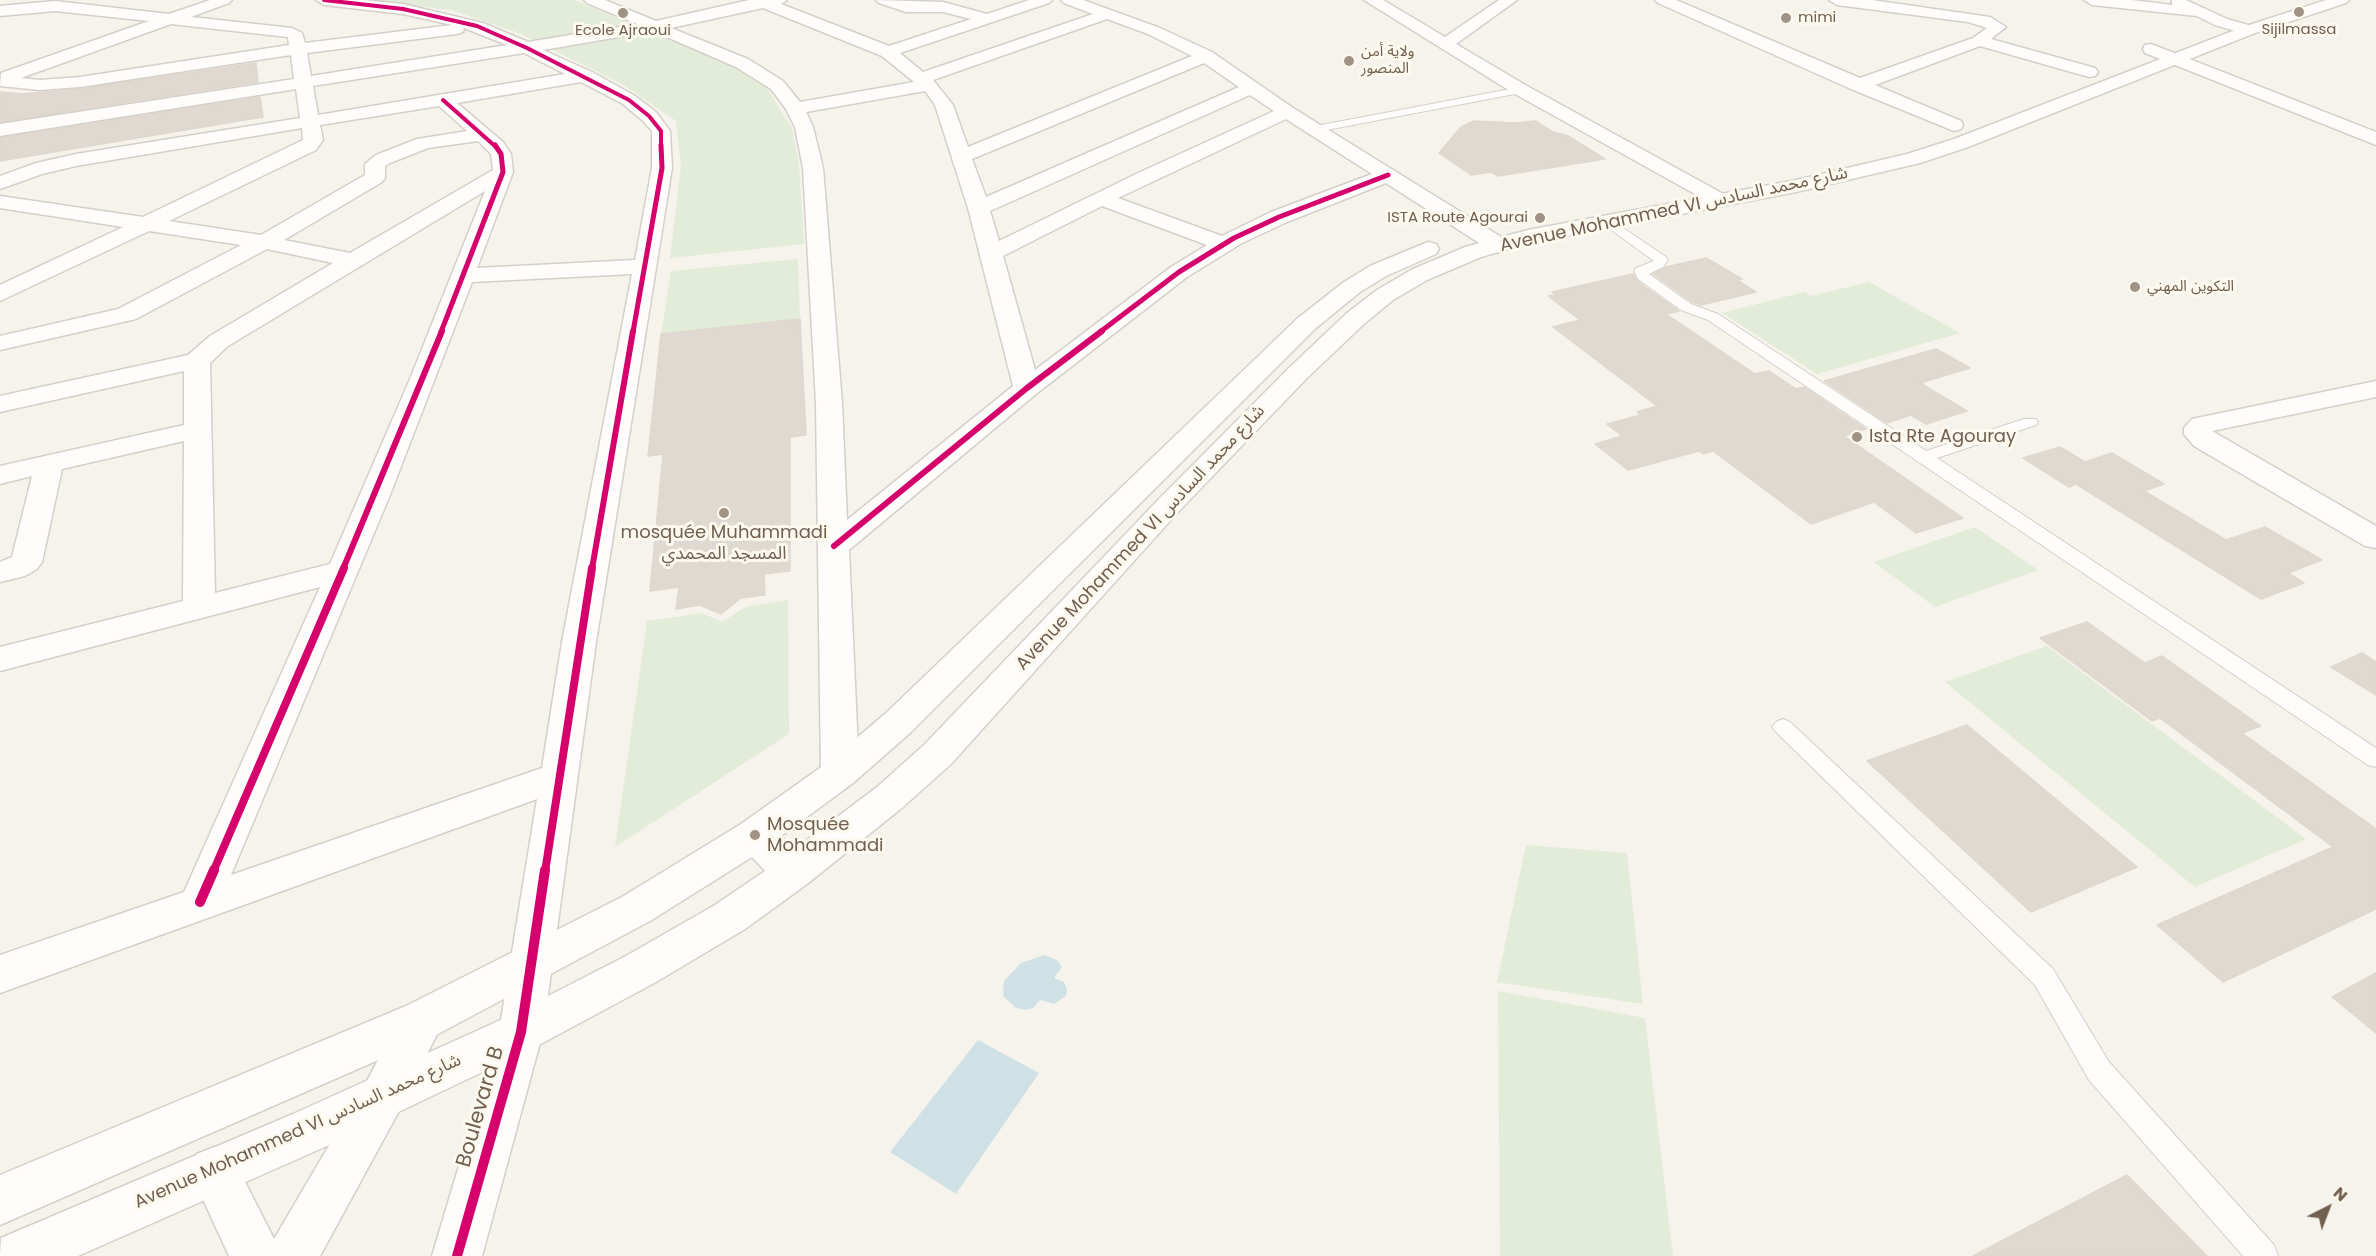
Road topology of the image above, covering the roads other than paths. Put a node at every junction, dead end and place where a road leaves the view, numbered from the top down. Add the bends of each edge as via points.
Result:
1 (224, 0) edge
2 (324, 0) edge
3 (592, 0) edge
4 (884, 0) edge
5 (927, 0) edge
6 (1044, 0) edge
7 (1069, 0) edge
8 (1372, 0) edge
9 (1663, 0) edge
10 (1837, 0) edge
11 (2092, 0) edge
12 (2174, 0) edge
13 (2341, 0) edge
14 (767, 1) edge
15 (1502, 1) edge
16 (906, 7) junction
17 (0, 11) edge
18 (1107, 14) junction
19 (171, 18) junction
20 (988, 19) junction
21 (2229, 19) junction
22 (477, 26) junction
23 (656, 26) junction
24 (1979, 41) junction
25 (1445, 44) junction
26 (527, 48) junction
27 (299, 49) junction
28 (888, 52) junction
29 (2162, 54) junction
30 (1206, 56) junction
31 (2089, 72) junction
32 (586, 76) junction
33 (0, 80) edge
34 (924, 82) junction
35 (304, 83) junction
36 (1857, 85) junction
37 (1251, 88) junction
38 (1521, 90) junction
39 (443, 100) junction
40 (795, 108) junction
41 (1287, 112) junction
42 (309, 121) junction
43 (1954, 125) junction
44 (1316, 129) junction
45 (0, 130) edge
46 (484, 134) junction
47 (2376, 139) edge
48 (963, 156) junction
49 (503, 172) junction
50 (1388, 175) junction
51 (0, 183) edge
52 (1709, 194) junction
53 (1101, 199) junction
54 (0, 202) edge
55 (979, 208) junction
56 (1607, 221) junction
57 (145, 225) junction
58 (1488, 239) junction
59 (264, 242) junction
60 (1224, 244) junction
61 (991, 253) junction
62 (355, 261) junction
63 (645, 266) junction
64 (462, 276) junction
65 (0, 294) edge
66 (0, 344) edge
67 (197, 361) junction
68 (1027, 388) junction
69 (2376, 389) edge
70 (0, 404) edge
71 (2030, 422) dead end
72 (198, 430) junction
73 (1924, 457) junction
74 (49, 464) junction
75 (0, 474) edge
76 (2376, 539) edge
77 (834, 546) junction
78 (342, 571) junction
79 (0, 572) edge
80 (199, 607) junction
81 (0, 659) edge
82 (1783, 727) dead end
83 (2376, 759) edge
84 (840, 773) junction
85 (558, 777) junction
86 (755, 835) junction
87 (793, 873) junction
88 (200, 902) junction
89 (529, 966) junction
90 (0, 974) edge
91 (422, 1020) junction
92 (521, 1032) junction
93 (382, 1096) junction
94 (214, 1172) junction
95 (0, 1200) edge
96 (19, 1256) edge
97 (255, 1256) edge
98 (292, 1256) edge
99 (457, 1256) edge
100 (2263, 1256) edge

1 - 19 street
2 - 22 street, Boulevard B via 414,11
3 - 23 street
4 - 16 street
5 - 16 street
6 - 20 street
7 - 18 street
8 - 25 street
9 - 36 street
10 - 24 street via 1968,17 1998,27
11 - 21 street
12 - 21 street
13 - 21 street, Avenue Mohammed VI شارع محمد السادس
14 - 23 street
14 - 28 street
15 - 25 street
16 - 20 street via 943,7
17 - 19 street via 48,5
18 - 30 street via 1176,40
18 - 34 street
19 - 27 street via 286,31 296,36
19 - 33 street
20 - 28 street
21 - 29 street, Avenue Mohammed VI شارع محمد السادس
22 - 26 street, Boulevard B
22 - 27 street
23 - 26 street
23 - 40 street via 742,63 777,85
24 - 31 street
24 - 36 street
25 - 38 street
26 - 32 street, Boulevard B
26 - 35 street
27 - 33 street via 80,82 40,85
27 - 35 street
28 - 34 street
29 - 31 street, Avenue Mohammed VI شارع محمد السادس
29 - 47 street
29 - 52 street, Avenue Mohammed VI شارع محمد السادس via 1961,143 1913,159 1842,176
30 - 37 street
30 - 48 street
31 - 43 street, Avenue Mohammed VI شارع محمد السادس
32 - 39 street
32 - 63 street, Boulevard B via 629,100 661,131 662,168
34 - 40 street
34 - 48 street via 944,105
35 - 42 street
35 - 45 street
36 - 43 street
37 - 41 street
37 - 55 street
38 - 44 lane
38 - 52 street
39 - 42 street
39 - 46 street
40 - 77 street via 804,127 813,168
41 - 44 street
41 - 53 street
42 - 51 street via 57,164
42 - 57 street via 313,140 309,146
43 - 52 street, Avenue Mohammed VI شارع محمد السادس
44 - 50 street
46 - 49 street via 501,154
46 - 59 street via 424,143 383,159 375,164 375,178
48 - 55 street
49 - 62 street
49 - 64 street
50 - 58 street
50 - 60 street via 1279,217
52 - 56 street, Avenue Mohammed VI شارع محمد السادس
52 - 58 street, Avenue Mohammed VI شارع محمد السادس via 1565,213
53 - 60 street
53 - 61 street
54 - 57 street
55 - 61 street
56 - 58 street, Avenue Mohammed VI شارع محمد السادس
56 - 73 lane via 1661,260 1641,271 1643,276 1686,307 1713,317
57 - 59 street
57 - 65 street
58 - 84 street, Avenue Mohammed VI شارع محمد السادس via 1441,244 1378,271 1307,323 914,708
58 - 87 street, Avenue Mohammed VI شارع محمد السادس via 1473,252 1419,275 1385,295 1356,318 1169,505 938,754
59 - 62 street
59 - 66 street via 127,314
60 - 68 street via 1179,272
61 - 68 street
62 - 67 street via 228,335
63 - 64 street
63 - 85 street, Boulevard B
64 - 78 street
67 - 70 street
67 - 72 street
68 - 77 street
69 - 76 street via 2202,425 2198,434
71 - 73 lane
72 - 74 street
72 - 80 street
73 - 83 lane
74 - 75 street
74 - 79 street via 26,562
77 - 84 street
78 - 80 street
78 - 88 street
80 - 81 street
82 - 100 lane via 2039,971 2109,1084
84 - 86 street, Avenue Mohammed VI شارع محمد السادس
85 - 88 street
85 - 89 street, Boulevard B
86 - 87 street
86 - 89 street, Avenue Mohammed VI شارع محمد السادس via 636,909
87 - 92 street, Avenue Mohammed VI شارع محمد السادس via 730,917
88 - 90 street
89 - 91 street, Avenue Mohammed VI شارع محمد السادس
89 - 92 street, Boulevard B
91 - 93 street
91 - 95 street, Avenue Mohammed VI شارع محمد السادس
92 - 93 street, Avenue Mohammed VI شارع محمد السادس
92 - 99 street, Boulevard B
93 - 94 street, Avenue Mohammed VI شارع محمد السادس
93 - 98 street
94 - 96 street, Avenue Mohammed VI شارع محمد السادس
94 - 97 street

